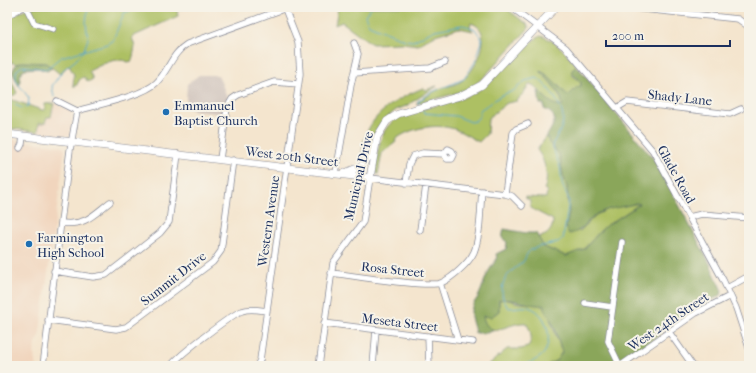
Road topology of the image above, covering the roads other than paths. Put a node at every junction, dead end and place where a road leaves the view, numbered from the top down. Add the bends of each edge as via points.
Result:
1 (22, 7) edge
2 (26, 7) edge
3 (511, 7) edge
4 (556, 7) edge
5 (623, 7) edge
6 (287, 8) edge
7 (7, 15) edge
8 (538, 26) junction
9 (749, 27) edge
10 (53, 28) dead end
11 (354, 43) dead end
12 (445, 62) dead end
13 (354, 73) junction
14 (298, 84) junction
15 (57, 101) dead end
16 (617, 108) junction
17 (741, 109) dead end
18 (77, 111) junction
19 (528, 124) dead end
20 (7, 134) edge
21 (24, 136) junction
22 (377, 137) junction
23 (72, 141) junction
24 (20, 148) dead end
25 (178, 154) junction
26 (444, 154) dead end
27 (220, 159) junction
28 (232, 160) junction
29 (286, 167) junction
30 (338, 173) junction
31 (370, 178) junction
32 (406, 183) junction
33 (426, 185) junction
34 (482, 191) junction
35 (507, 194) junction
36 (110, 202) dead end
37 (522, 206) dead end
38 (689, 218) junction
39 (749, 218) edge
40 (61, 223) junction
41 (420, 230) dead end
42 (622, 242) dead end
43 (54, 271) junction
44 (331, 273) junction
45 (749, 276) edge
46 (440, 283) junction
47 (727, 288) junction
48 (730, 296) junction
49 (585, 303) dead end
50 (612, 307) junction
51 (267, 311) junction
52 (48, 320) junction
53 (324, 323) junction
54 (376, 330) junction
55 (669, 332) junction
56 (428, 336) junction
57 (458, 340) junction
58 (473, 342) dead end
59 (749, 348) edge
60 (43, 366) edge
61 (171, 366) edge
62 (256, 366) edge
63 (319, 366) edge
64 (373, 366) edge
65 (429, 366) edge
66 (620, 366) edge
67 (693, 366) edge

1 - 7 main road
2 - 10 street via 34,23
3 - 8 street, Glade Road
4 - 8 main road, Municipal Drive
5 - 9 street via 738,19
6 - 14 street, Western Avenue via 299,49
6 - 18 street via 187,44 178,52 160,79 146,90
8 - 16 street, Glade Road via 566,48
8 - 22 main road, Municipal Drive via 482,85 460,96 398,114 387,121
11 - 13 street via 358,54
12 - 13 street via 430,68
13 - 30 street
14 - 27 street via 274,82 232,99 227,108
14 - 29 street, Western Avenue
15 - 18 street
16 - 17 street, Shady Lane via 627,102 730,114
16 - 38 street, Glade Road via 658,159
18 - 23 street
19 - 35 street via 513,133
20 - 21 main road, West 20th Street
21 - 23 main road, West 20th Street
21 - 24 street
22 - 30 main road via 362,166 356,170
22 - 31 main road, Municipal Drive
23 - 25 main road, West 20th Street
23 - 40 street
25 - 27 main road, West 20th Street
25 - 43 street via 169,222 160,233 106,275 93,277
26 - 32 street via 423,153 414,156 409,164
27 - 28 main road, West 20th Street
28 - 29 main road, West 20th Street
28 - 52 street, Summit Drive via 221,251 213,262 126,328 116,329
29 - 30 main road, West 20th Street
29 - 51 street, Western Avenue
30 - 31 main road, West 20th Street
31 - 32 street, West 20th Street
31 - 44 street, Municipal Drive via 363,222 338,255
32 - 33 street, West 20th Street
33 - 34 street, West 20th Street
33 - 41 street
34 - 35 street, West 20th Street
34 - 46 street, Rosa Street via 473,254 466,263
35 - 37 street
36 - 40 street via 84,222
38 - 39 street via 702,214
38 - 47 street, Glade Road
40 - 43 street
42 - 50 street
43 - 52 street
44 - 46 street, Rosa Street via 421,284
44 - 53 street, Municipal Drive
45 - 47 street
46 - 57 street
47 - 48 street, Glade Road
48 - 55 street, West 24th Street via 696,313
48 - 59 street, Glade Road
49 - 50 street
50 - 66 street via 608,341
51 - 61 street via 249,310 236,314 180,356
51 - 62 street, Western Avenue via 260,360
52 - 60 street
53 - 54 street, Meseta Street
53 - 63 street, Municipal Drive
54 - 56 street, Meseta Street
54 - 64 street
55 - 66 street, West 24th Street
55 - 67 street
56 - 57 street, Meseta Street
56 - 65 street
57 - 58 street, Meseta Street

